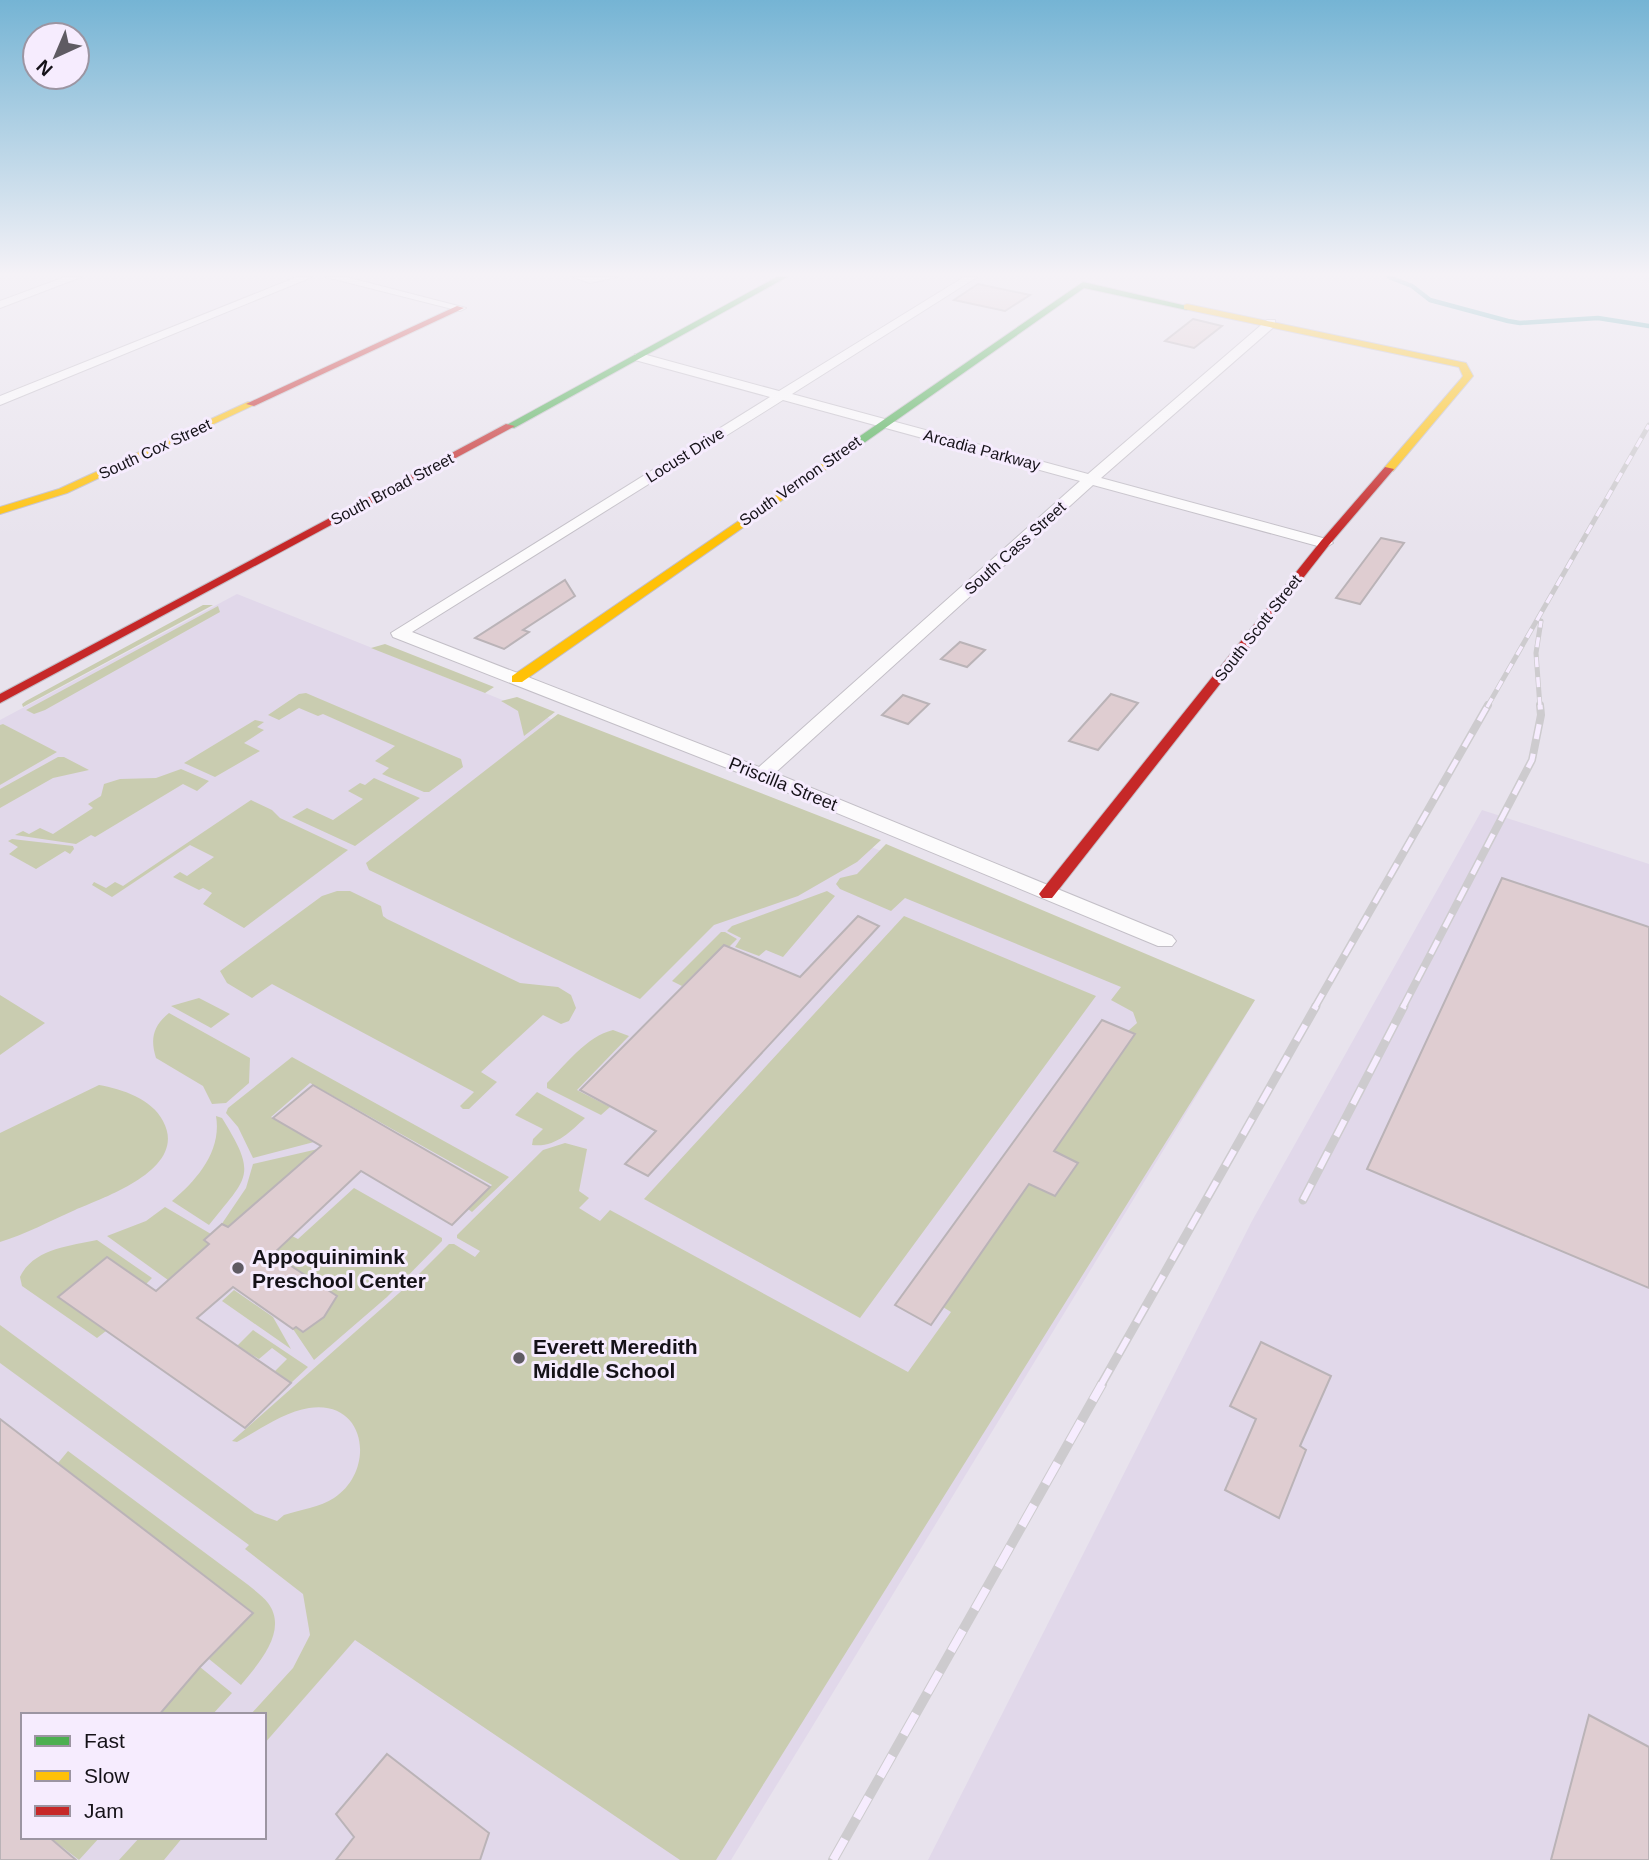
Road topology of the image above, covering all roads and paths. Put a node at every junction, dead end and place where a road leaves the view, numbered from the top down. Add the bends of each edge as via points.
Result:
1 (92, 364) edge
2 (340, 364) edge
3 (626, 364) edge
4 (665, 364) edge
5 (832, 364) edge
6 (969, 364) edge
7 (1224, 364) edge
8 (1458, 364) edge
9 (782, 395) junction
10 (0, 401) edge
11 (883, 423) junction
12 (1091, 479) junction
13 (0, 511) edge
14 (1325, 543) junction
15 (399, 634) joint
16 (517, 679) junction
17 (0, 699) edge
18 (762, 775) junction
19 (1047, 894) junction
20 (1165, 941) dead end

1 - 10 street
2 - 13 street, South Cox Street via 63,491
3 - 17 street, South Broad Street
4 - 9 street, Arcadia Parkway
5 - 9 street, Locust Drive
6 - 11 street, South Vernon Street
7 - 12 street, South Cass Street
8 - 14 street, South Scott Street via 1468,376 1464,383
9 - 11 street, Arcadia Parkway
9 - 15 street, Locust Drive
11 - 12 street, Arcadia Parkway
11 - 16 street, South Vernon Street
12 - 14 street, Arcadia Parkway
12 - 18 street, South Cass Street
14 - 19 street, South Scott Street
15 - 16 street, Priscilla Street
16 - 18 street, Priscilla Street
18 - 19 street, Priscilla Street
19 - 20 street, Priscilla Street

